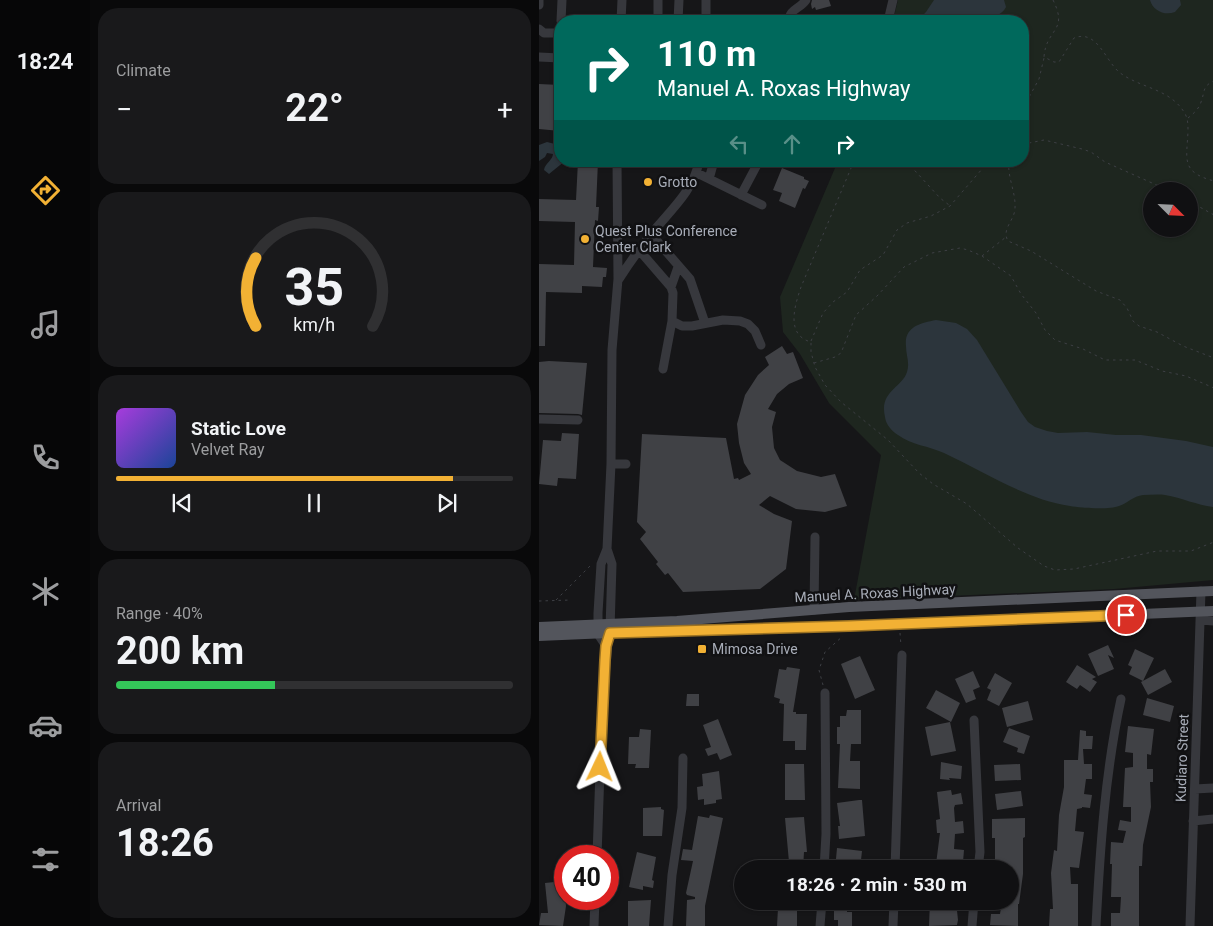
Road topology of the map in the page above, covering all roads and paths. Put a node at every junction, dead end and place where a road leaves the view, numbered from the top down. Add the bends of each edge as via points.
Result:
1 (539, 0) edge
2 (561, 0) edge
3 (621, 0) edge
4 (658, 0) edge
5 (679, 0) edge
6 (706, 0) edge
7 (806, 0) edge
8 (893, 0) edge
9 (1053, 0) edge
10 (539, 5) edge
11 (561, 15) edge
12 (621, 15) edge
13 (658, 15) edge
14 (678, 15) edge
15 (706, 15) edge
16 (790, 15) edge
17 (889, 15) edge
18 (539, 31) edge
19 (554, 33) edge
20 (539, 57) edge
21 (1044, 57) junction
22 (554, 58) edge
23 (1213, 81) edge
24 (1029, 97) edge
25 (1187, 119) junction
26 (1029, 143) edge
27 (617, 167) edge
28 (698, 167) edge
29 (712, 167) edge
30 (756, 167) edge
31 (851, 167) edge
32 (912, 167) edge
33 (984, 167) edge
34 (1010, 167) edge
35 (697, 173) junction
36 (709, 179) junction
37 (1213, 181) edge
38 (1150, 182) edge
39 (741, 195) junction
40 (762, 205) dead end
41 (950, 206) junction
42 (1198, 206) edge
43 (1213, 215) edge
44 (651, 234) junction
45 (1006, 237) junction
46 (639, 250) junction
47 (982, 256) junction
48 (678, 267) junction
49 (619, 280) junction
50 (671, 287) junction
51 (672, 321) junction
52 (705, 323) junction
53 (811, 342) junction
54 (761, 345) dead end
55 (1213, 358) edge
56 (814, 363) junction
57 (663, 370) dead end
58 (1213, 388) edge
59 (539, 419) edge
60 (578, 420) dead end
61 (611, 464) junction
62 (626, 464) dead end
63 (815, 537) dead end
64 (1213, 542) edge
65 (607, 549) junction
66 (602, 562) junction
67 (1201, 591) junction
68 (1213, 591) edge
69 (556, 600) junction
70 (571, 600) dead end
71 (539, 601) edge
72 (814, 610) junction
73 (1213, 611) edge
74 (1201, 616) junction
75 (1213, 621) edge
76 (899, 624) junction
77 (849, 626) junction
78 (539, 627) edge
79 (598, 629) junction
80 (610, 629) junction
81 (539, 636) edge
82 (606, 646) junction
83 (902, 655) joint
84 (825, 693) joint
85 (1121, 699) dead end
86 (974, 720) dead end
87 (683, 758) dead end
88 (1213, 788) edge
89 (1195, 789) junction
90 (1213, 819) edge
91 (1193, 821) junction
92 (597, 845) edge
93 (825, 860) edge
94 (895, 860) edge
95 (978, 860) edge
96 (595, 910) edge
97 (822, 910) edge
98 (894, 910) edge
99 (973, 910) edge
100 (594, 926) edge
101 (669, 926) edge
102 (821, 926) edge
103 (893, 926) edge
104 (972, 926) edge
105 (1097, 926) edge
106 (1189, 926) edge

1 - 10 street
2 - 11 street
3 - 12 street
4 - 13 street
5 - 14 street
6 - 15 street
7 - 16 street
8 - 17 street
9 - 21 path via 1060,18 1047,42
18 - 19 street
20 - 22 street
21 - 24 path via 1039,79
21 - 25 path via 1059,62 1074,38 1090,38 1119,72 1163,94 1183,110
23 - 25 path via 1203,88 1201,103
25 - 37 path via 1189,169
26 - 38 path via 1044,140 1082,149
27 - 49 street
28 - 35 street
29 - 36 street
30 - 39 street
31 - 53 path via 795,304 797,332
32 - 41 path
33 - 41 path
34 - 45 path via 1015,208
35 - 36 street
35 - 44 street via 687,191
36 - 39 street
39 - 40 street
41 - 53 path via 897,230 883,255 860,270 847,292 823,313
42 - 43 path
44 - 46 street
44 - 48 street
45 - 47 path
45 - 55 path via 1011,244 1031,251 1087,286 1120,300 1139,326
46 - 49 street
46 - 50 street
47 - 56 path via 968,250 951,249 911,262 856,315 841,353
47 - 58 path via 1011,276 1045,330 1055,340 1105,360 1135,360
48 - 50 street
48 - 52 street via 690,279
49 - 61 street via 612,350
50 - 51 street
51 - 52 street via 682,326
51 - 57 street
52 - 54 street via 733,320 748,324
53 - 56 path
56 - 64 path via 825,385 841,402 888,440 919,472 967,504 1012,543 1045,566 1055,570 1074,568 1157,551 1191,550
59 - 60 street
61 - 62 street
61 - 65 street
63 - 72 street
65 - 66 street
65 - 80 street via 612,564
66 - 69 path via 594,563
66 - 79 street
67 - 68 main road, Manuel A. Roxas Highway
67 - 72 main road, Manuel A. Roxas Highway
67 - 74 street, Kudiaro Street
69 - 70 path
69 - 71 path
72 - 80 main road, Manuel A. Roxas Highway
73 - 74 main road, Manuel A. Roxas Highway
74 - 75 street
74 - 76 main road, Manuel A. Roxas Highway
74 - 89 street, Kudiaro Street
76 - 77 main road, Manuel A. Roxas Highway
76 - 83 path
77 - 80 main road, Manuel A. Roxas Highway
77 - 84 path via 825,652 819,670
78 - 79 main road, Manuel A. Roxas Highway
79 - 80 main road, Manuel A. Roxas Highway
79 - 81 main road, Manuel A. Roxas Highway
79 - 82 street
80 - 82 street
82 - 92 street
83 - 94 street
84 - 93 street
85 - 105 street via 1113,734 1103,826
86 - 95 street
87 - 101 street via 682,808
88 - 89 street
89 - 91 street, Kudiaro Street
90 - 91 street
91 - 106 street, Kudiaro Street
96 - 100 street
97 - 102 street
98 - 103 street
99 - 104 street

